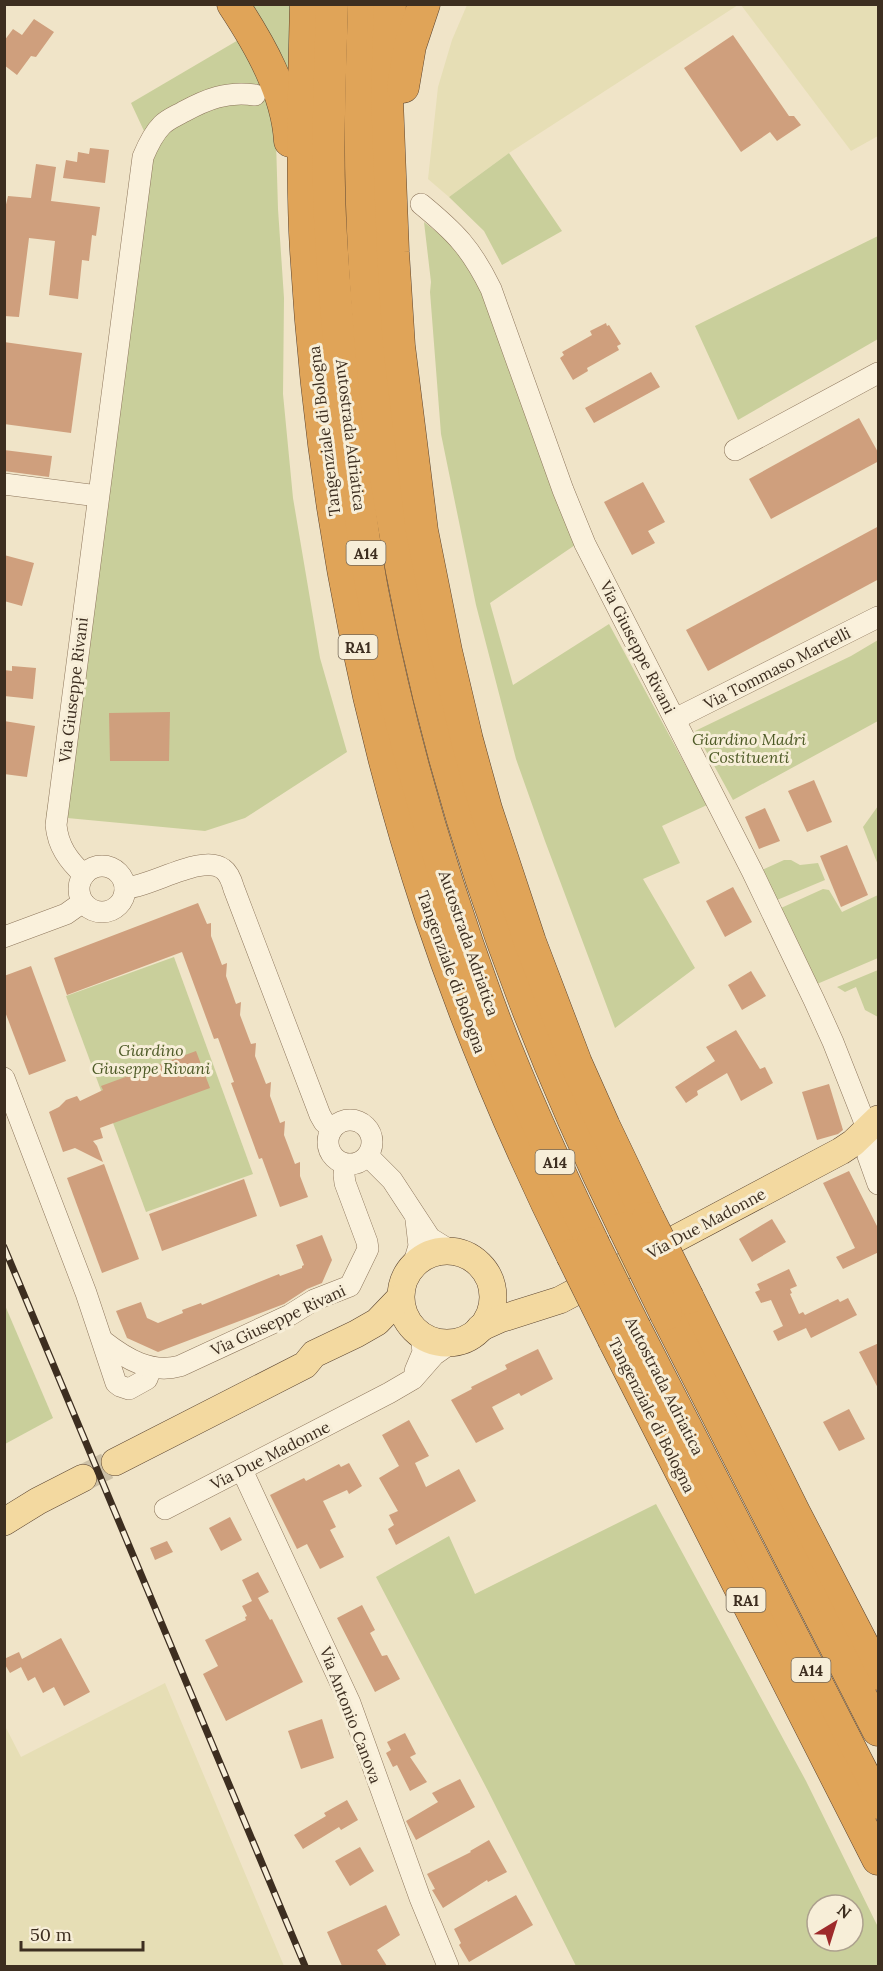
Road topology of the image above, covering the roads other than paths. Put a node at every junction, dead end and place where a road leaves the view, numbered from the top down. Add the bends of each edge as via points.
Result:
1 (233, 4) edge
2 (306, 4) edge
3 (332, 4) edge
4 (364, 4) edge
5 (390, 4) edge
6 (424, 4) edge
7 (253, 95) dead end
8 (421, 204) dead end
9 (305, 227) junction
10 (879, 373) edge
11 (404, 394) junction
12 (735, 450) dead end
13 (4, 484) edge
14 (98, 496) junction
15 (879, 616) edge
16 (675, 719) junction
17 (84, 874) junction
18 (125, 888) junction
19 (84, 902) junction
20 (4, 937) edge
21 (4, 1078) edge
22 (332, 1129) junction
23 (876, 1136) edge
24 (368, 1156) junction
25 (345, 1164) junction
26 (879, 1184) edge
27 (416, 1219) junction
28 (636, 1223) junction
29 (582, 1249) junction
30 (451, 1251) junction
31 (413, 1266) junction
32 (489, 1277) junction
33 (400, 1298) junction
34 (541, 1305) junction
35 (677, 1306) junction
36 (480, 1328) junction
37 (420, 1334) junction
38 (624, 1334) junction
39 (103, 1341) junction
40 (451, 1343) junction
41 (305, 1365) junction
42 (151, 1368) junction
43 (406, 1383) junction
44 (115, 1462) tunnel mouth
45 (242, 1470) junction
46 (83, 1478) tunnel mouth
47 (165, 1509) dead end
48 (4, 1522) edge
49 (879, 1674) edge
50 (879, 1730) edge
51 (879, 1803) edge
52 (879, 1859) edge
53 (448, 1966) edge

1 - 9 highway via 263,54 282,101 290,136 292,191
2 - 9 highway, Tangenziale di Bologna / RA1
3 - 29 highway, Autostrada Adriatica / A14 via 330,233 348,431 373,597 407,743 454,903
4 - 28 highway, Autostrada Adriatica / A14 via 361,120 370,334 379,424 420,659 460,815 553,1072 599,1178
5 - 11 highway via 388,154
6 - 11 highway via 410,46 401,97 409,363
7 - 14 street, Via Giuseppe Rivani via 206,106 168,130 157,144 141,180
8 - 16 street, Via Giuseppe Rivani via 466,245 481,268 585,544
9 - 29 highway, Tangenziale di Bologna / RA1 via 329,484 362,665 404,829 464,1009 521,1149
10 - 12 street
11 - 28 highway via 433,590 486,809 551,1000 604,1126
13 - 14 street
14 - 17 street, Via Giuseppe Rivani via 56,825 61,848
15 - 16 street, Via Tommaso Martelli
16 - 23 street, Via Giuseppe Rivani via 752,871
17 - 18 street via 92,868 108,867 120,875
17 - 19 street via 79,890
18 - 19 street via 120,902 108,910 94,910
18 - 22 street, Via Giuseppe Rivani via 202,864 226,872 320,1115
19 - 20 street via 66,914
21 - 39 street
22 - 24 street via 353,1120 367,1127 372,1141
22 - 25 street, Via Giuseppe Rivani via 329,1149
23 - 26 street, Via Giuseppe Rivani via 868,1156
23 - 34 main road, Via Due Madonne via 560,1300
24 - 25 street via 357,1164
24 - 27 street via 392,1180
25 - 42 street, Via Giuseppe Rivani via 345,1183 368,1249 352,1284 180,1366
27 - 30 street via 430,1238
27 - 31 street via 419,1246
28 - 35 highway, bridge
29 - 38 highway, Autostrada Adriatica / A14, bridge
30 - 31 main road via 434,1253
30 - 32 main road via 478,1263
31 - 33 main road via 405,1276
32 - 34 main road via 514,1299
32 - 36 main road via 493,1303
33 - 37 main road via 405,1318
33 - 41 main road via 377,1322 314,1354
34 - 36 main road, Via Due Madonne
35 - 49 highway via 794,1512
35 - 50 highway, Autostrada Adriatica / A14
36 - 40 main road via 463,1341
37 - 40 main road via 432,1341
37 - 41 main road via 378,1336 318,1365
37 - 43 street via 423,1352
38 - 51 highway, Autostrada Adriatica / A14
38 - 52 highway, Tangenziale di Bologna / RA1
39 - 42 street, Via Giuseppe Rivani via 116,1352
39 - 42 street via 120,1386 129,1389 142,1383
40 - 43 street, Via Due Madonne
41 - 44 main road
43 - 45 street, Via Due Madonne
45 - 47 street, Via Due Madonne
45 - 53 street, Via Antonio Canova via 350,1703
46 - 48 main road

